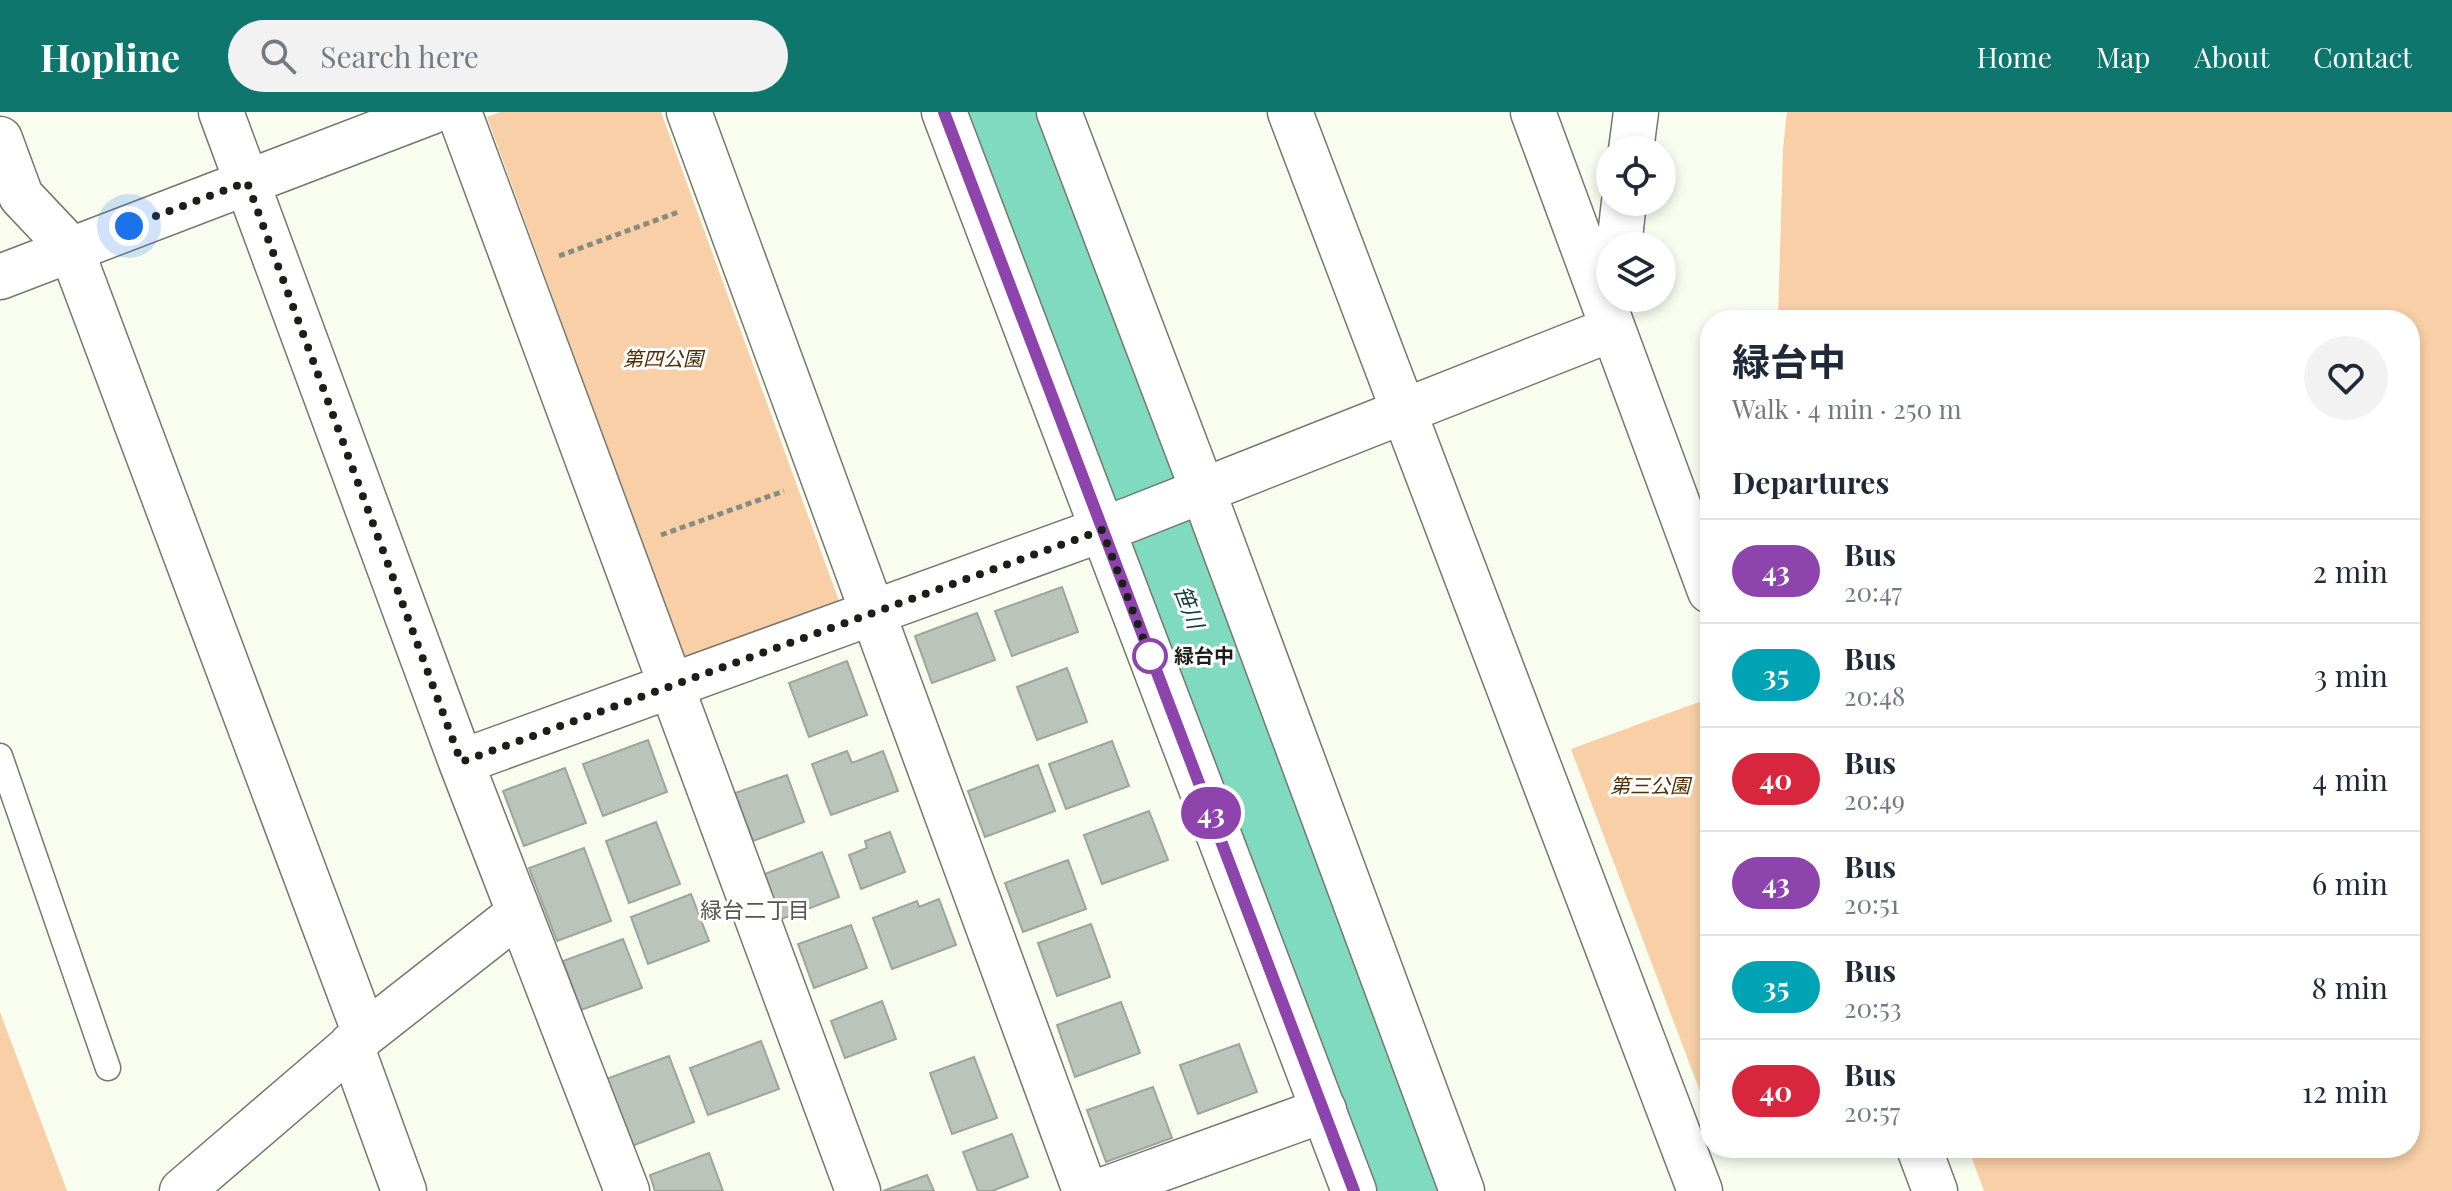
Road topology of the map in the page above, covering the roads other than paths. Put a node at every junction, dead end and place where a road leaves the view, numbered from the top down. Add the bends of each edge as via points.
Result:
1 (221, 112) edge
2 (431, 112) edge
3 (459, 112) edge
4 (689, 112) edge
5 (944, 112) edge
6 (1059, 112) edge
7 (1290, 112) edge
8 (1533, 112) edge
9 (1636, 112) edge
10 (1633, 136) edge
11 (0, 139) edge
12 (247, 182) junction
13 (1596, 236) edge
14 (71, 249) junction
15 (0, 277) edge
16 (1611, 312) edge
17 (1612, 329) junction
18 (1401, 412) junction
19 (1189, 496) junction
20 (1116, 524) junction
21 (1700, 564) edge
22 (871, 611) junction
23 (669, 687) junction
24 (0, 756) edge
25 (461, 762) junction
26 (519, 913) junction
27 (358, 1039) junction
28 (108, 1068) dead end
29 (1324, 1110) junction
30 (1923, 1158) edge
31 (182, 1191) edge
32 (404, 1191) edge
33 (627, 1191) edge
34 (858, 1191) edge
35 (1085, 1191) edge
36 (1100, 1191) edge
37 (1354, 1191) edge
38 (1462, 1191) edge
39 (1700, 1191) edge
40 (1935, 1191) edge

1 - 12 street
2 - 12 street
3 - 23 street
4 - 22 street
5 - 20 street
6 - 19 street
7 - 18 street
8 - 13 street
9 - 10 street
11 - 14 street via 21,196
12 - 14 street
12 - 25 street
14 - 15 street
14 - 27 street
16 - 17 street
17 - 18 street
17 - 21 street
18 - 19 street
18 - 39 street
19 - 20 street
19 - 38 street
20 - 22 street
20 - 29 street
22 - 23 street
22 - 35 street
23 - 25 street
23 - 34 street
24 - 28 lane
25 - 26 street
26 - 27 street
26 - 33 street
27 - 31 street
27 - 32 street
29 - 36 street
29 - 37 street
30 - 40 street

